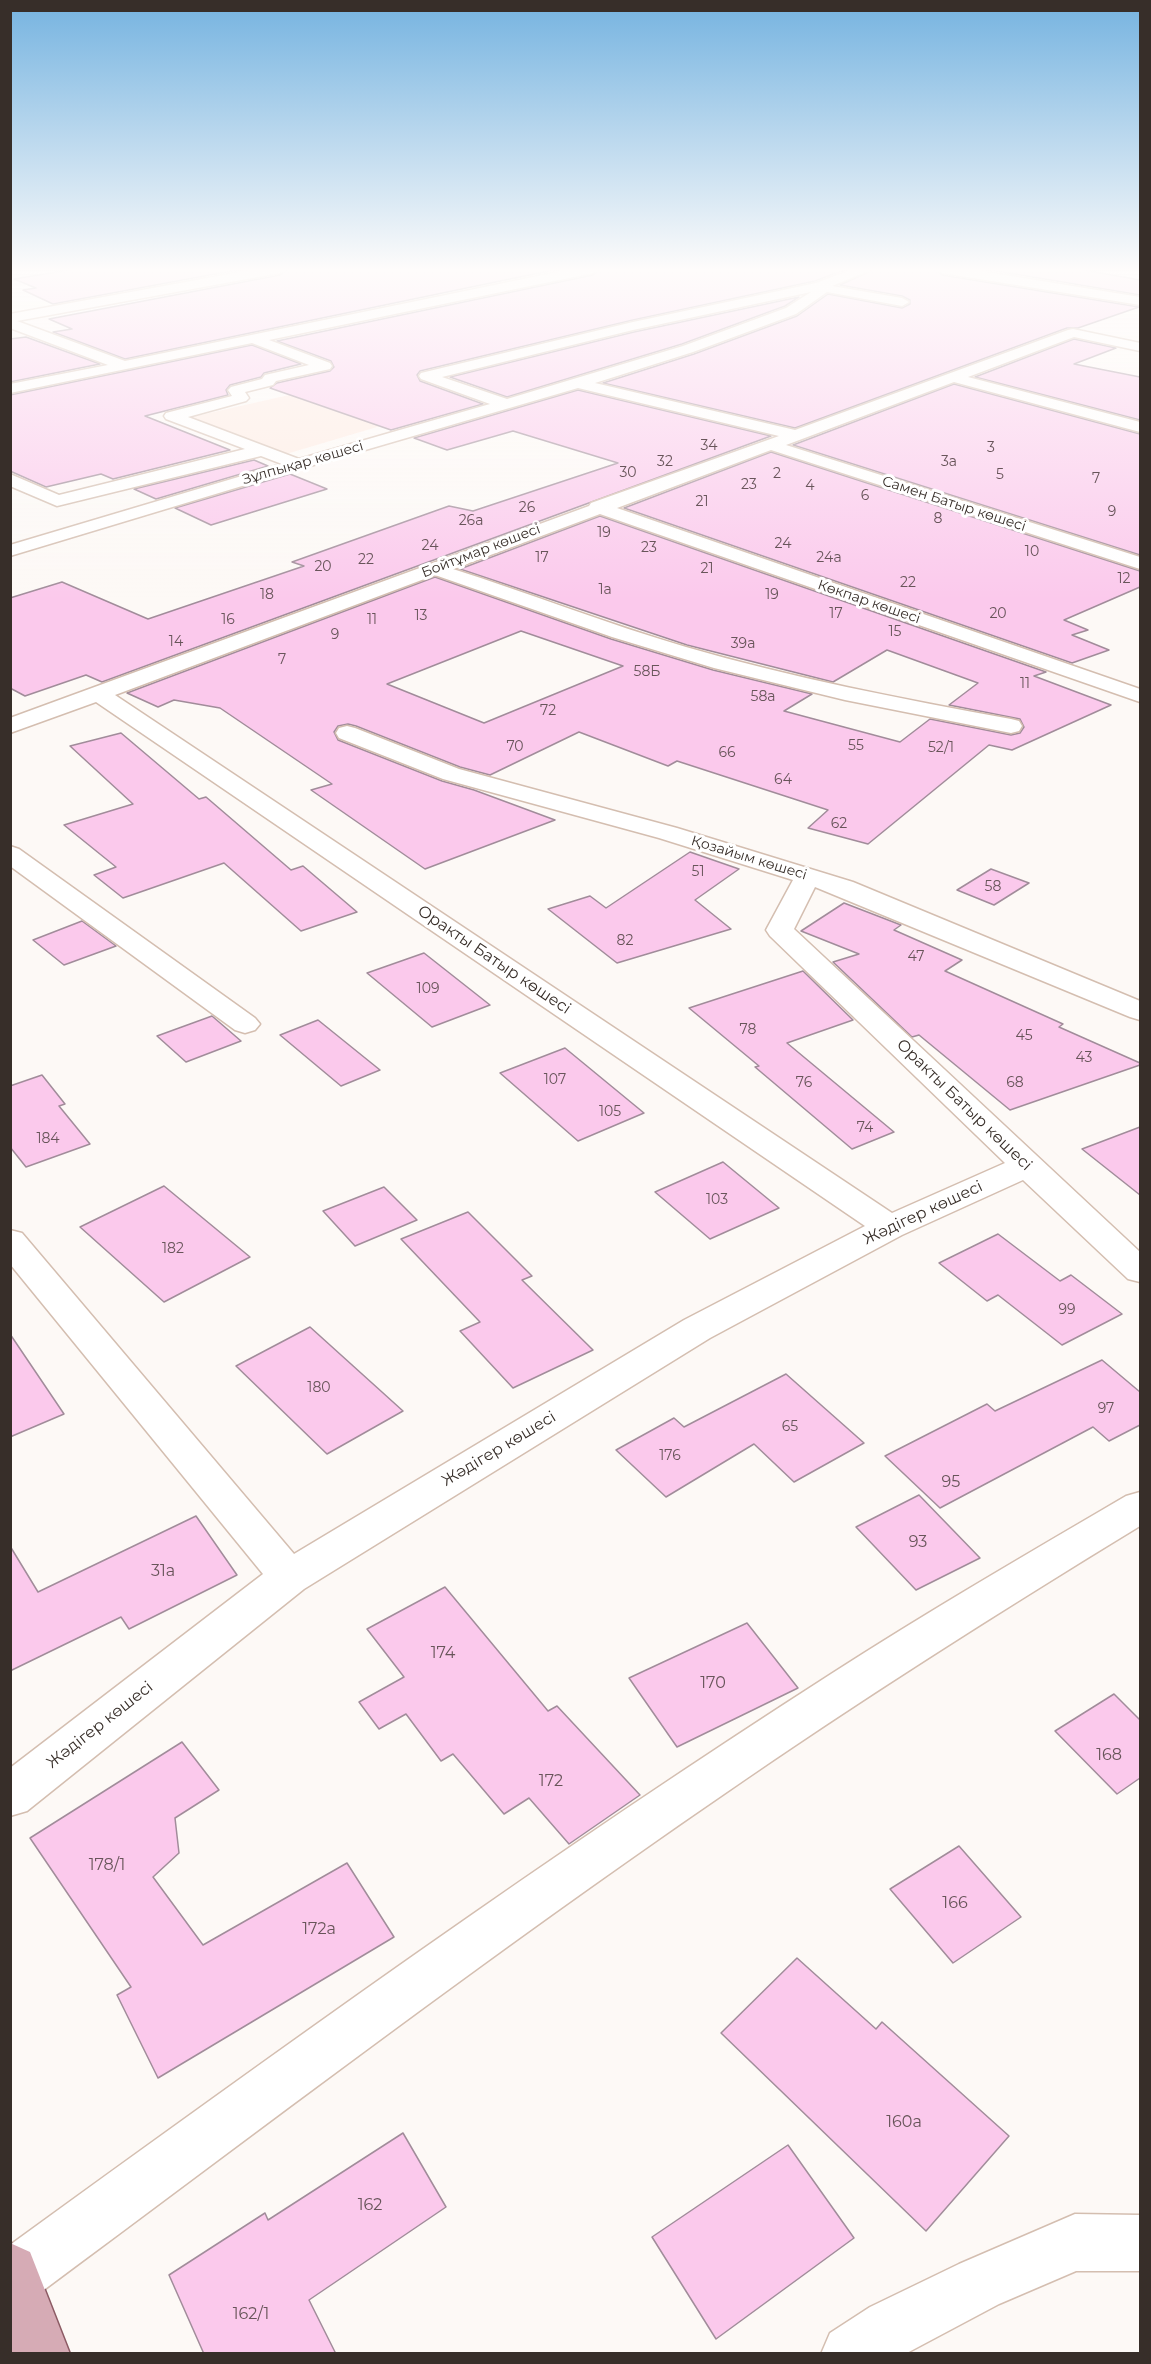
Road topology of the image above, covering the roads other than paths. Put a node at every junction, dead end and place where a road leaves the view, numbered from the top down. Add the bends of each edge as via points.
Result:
1 (57, 379) edge
2 (269, 379) edge
3 (435, 379) edge
4 (591, 379) edge
5 (946, 379) edge
6 (961, 379) edge
7 (577, 384) junction
8 (10, 389) edge
9 (505, 404) junction
10 (1140, 427) edge
11 (794, 435) junction
12 (768, 444) junction
13 (263, 450) junction
14 (298, 464) junction
15 (10, 479) edge
16 (597, 507) junction
17 (10, 551) edge
18 (1140, 564) edge
19 (435, 569) junction
20 (99, 694) junction
21 (1140, 696) edge
22 (10, 726) edge
23 (1011, 726) dead end
24 (347, 733) dead end
25 (10, 854) edge
26 (808, 876) junction
27 (1140, 1011) edge
28 (245, 1024) dead end
29 (1027, 1166) junction
30 (890, 1227) junction
31 (10, 1241) edge
32 (1140, 1271) edge
33 (1140, 1507) edge
34 (289, 1577) junction
35 (10, 1796) edge
36 (1140, 2243) edge
37 (12, 2275) edge
38 (40, 2354) edge
39 (851, 2354) edge

1 - 8 street
2 - 13 street via 236,390 241,398 172,416
3 - 9 street
4 - 7 street, Зұлпықар көшесі
5 - 11 street, Бойтұмар көшесі
6 - 10 street
7 - 9 street, Зұлпықар көшесі
7 - 11 street
9 - 14 street, Зұлпықар көшесі
11 - 12 street, Бойтұмар көшесі
12 - 16 street, Бойтұмар көшесі
12 - 18 street, Самен Батыр көшесі
13 - 14 street
13 - 15 street via 57,501
14 - 17 street, Зұлпықар көшесі
16 - 19 street, Бойтұмар көшесі
16 - 21 street, Көкпар көшесі
19 - 20 street, Бойтұмар көшесі
19 - 23 street via 682,653 827,689
20 - 22 street, Бойтұмар көшесі
20 - 30 street, Оракты Батыр көшесі
24 - 26 street, Қозайым көшесі via 451,774
25 - 28 street
26 - 27 street, Қозайым көшесі
26 - 29 street, Оракты Батыр көшесі via 780,930
29 - 30 street, Жәдігер көшесі
29 - 32 street, Оракты Батыр көшесі
30 - 34 street, Жәдігер көшесі via 697,1329
31 - 34 street
33 - 37 street via 851,1682 514,1911
34 - 35 street, Жәдігер көшесі
36 - 39 street via 1075,2242 891,2328
37 - 38 main road

